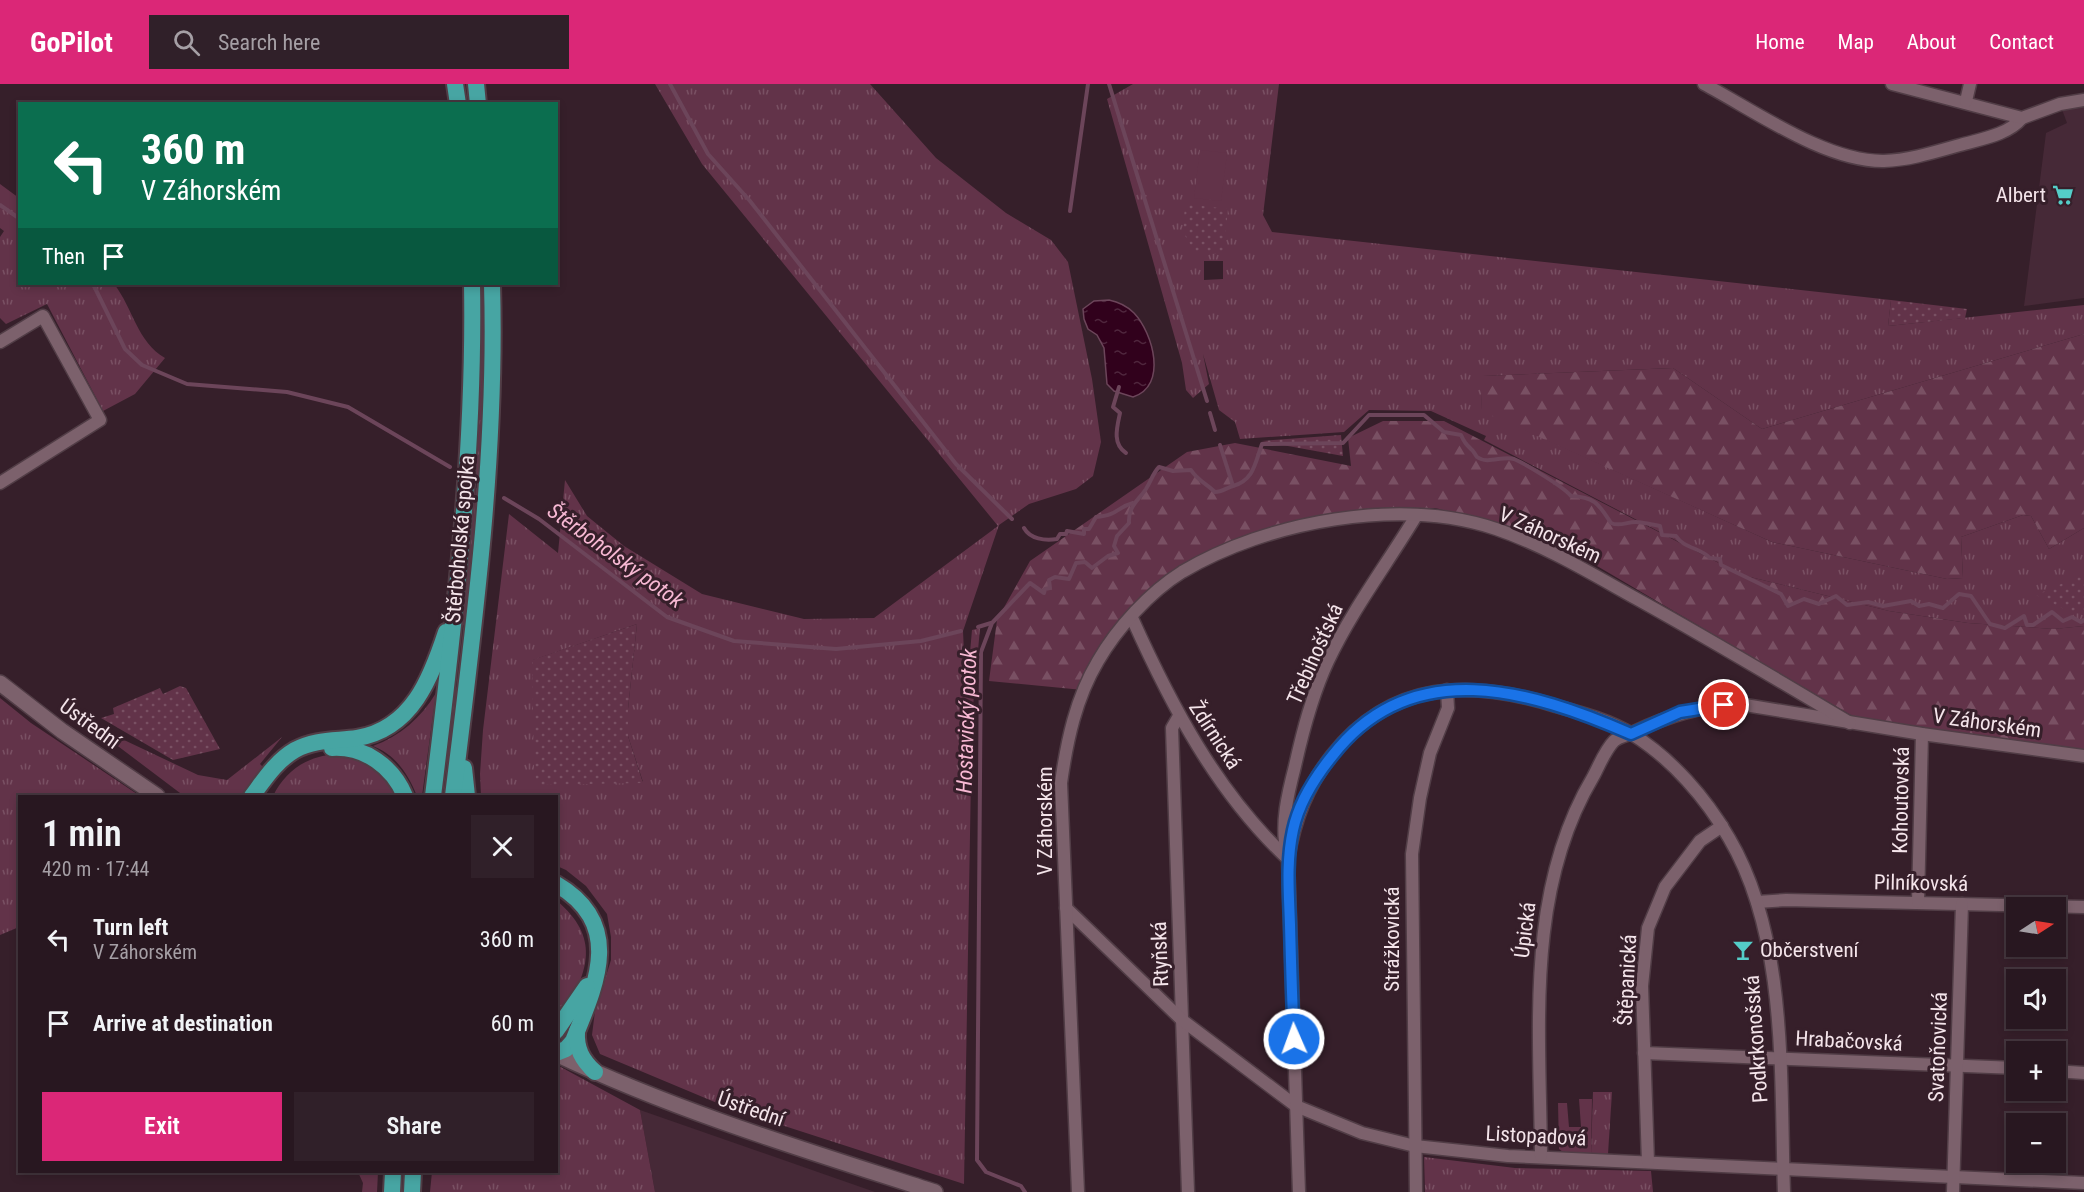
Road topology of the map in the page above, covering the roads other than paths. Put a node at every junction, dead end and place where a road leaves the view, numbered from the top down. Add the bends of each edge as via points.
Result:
1 (455, 84) edge
2 (476, 84) edge
3 (1704, 84) edge
4 (1892, 84) edge
5 (1970, 84) edge
6 (2084, 100) edge
7 (1966, 101) junction
8 (458, 102) edge
9 (478, 102) edge
10 (2022, 118) junction
11 (472, 285) edge
12 (492, 285) edge
13 (0, 342) edge
14 (0, 483) edge
15 (1416, 516) junction
16 (458, 597) junction
17 (1132, 618) junction
18 (0, 683) edge
19 (1447, 690) junction
20 (1179, 716) junction
21 (1850, 723) junction
22 (462, 724) junction
23 (1631, 734) junction
24 (1922, 734) junction
25 (2084, 756) edge
26 (156, 795) edge
27 (253, 795) edge
28 (265, 795) edge
29 (405, 795) edge
30 (433, 795) edge
31 (453, 795) edge
32 (467, 795) edge
33 (1722, 826) junction
34 (1288, 859) junction
35 (558, 886) edge
36 (558, 895) edge
37 (1757, 902) junction
38 (1918, 902) junction
39 (1962, 903) junction
40 (2084, 907) edge
41 (1066, 908) junction
42 (1182, 1020) junction
43 (563, 1028) edge
44 (558, 1052) edge
45 (1644, 1053) junction
46 (558, 1054) edge
47 (1779, 1057) junction
48 (1956, 1065) junction
49 (2006, 1068) edge
50 (2066, 1071) edge
51 (595, 1072) junction
52 (2084, 1072) edge
53 (1296, 1106) junction
54 (1415, 1146) junction
55 (1541, 1156) junction
56 (1648, 1162) junction
57 (1783, 1171) junction
58 (393, 1173) edge
59 (413, 1173) edge
60 (1953, 1177) junction
61 (2084, 1183) edge
62 (392, 1192) edge
63 (412, 1192) edge
64 (935, 1192) edge
65 (1078, 1192) edge
66 (1188, 1192) edge
67 (1299, 1192) edge
68 (1416, 1192) edge
69 (1784, 1192) edge
70 (1953, 1192) edge

1 - 8 highway
2 - 9 highway
3 - 10 street via 1821,147 1861,159 1902,160 1937,152 1997,134 2014,127
4 - 7 street
5 - 7 street
6 - 10 street
7 - 10 street
11 - 16 highway, Štěrboholská spojka via 471,440
12 - 22 highway, Štěrboholská spojka via 491,445
13 - 14 street via 43,316 100,420
15 - 17 street, V Záhorském via 1351,517 1260,538 1181,573
15 - 21 street, V Záhorském via 1495,529 1550,552 1739,656
15 - 34 street, Třebihošťská via 1357,606 1328,662 1307,715 1291,780 1283,836
16 - 27 highway via 429,678 408,711 372,734 321,741 294,750
16 - 30 highway, Štěrboholská spojka
17 - 20 street, Ždírnická
17 - 41 street, V Záhorském via 1097,662 1071,724 1061,783
18 - 26 street, Ústřední
19 - 23 street, Podkrkonošská via 1536,699 1592,716
19 - 34 street, Podkrkonošská via 1389,705 1343,741 1308,792 1293,828
19 - 54 street, Strážkovická via 1448,708 1430,753 1412,854
20 - 34 street, Ždírnická via 1226,788
20 - 42 street, Rtyňská via 1172,728
21 - 23 street, V Záhorském via 1739,704 1680,712
21 - 24 street, V Záhorském
22 - 31 highway, Štěrboholská spojka
22 - 32 highway
23 - 33 street, Podkrkonošská via 1671,765
23 - 55 street, Úpická via 1614,741 1587,787 1573,815 1551,887 1540,962
24 - 25 street, V Záhorském
24 - 38 street, Kohoutovská
28 - 29 highway via 293,761 335,748 358,751 381,763 399,782
33 - 37 street, Podkrkonošská
33 - 45 street, Štěpanická via 1700,841 1665,887 1648,928 1642,986
34 - 53 street, Podkrkonošská
35 - 43 highway via 582,905 593,924 600,963 597,982
36 - 43 highway via 583,922 592,954 587,984
37 - 38 street, Pilníkovská
37 - 47 street, Podkrkonošská via 1770,962
38 - 39 street, Pilníkovská
39 - 40 street, Pilníkovská
39 - 48 street, Svatoňovická
41 - 42 street, Listopadová
41 - 65 street, V Záhorském
42 - 53 street, Listopadová
42 - 66 street, Rtyňská
43 - 44 highway via 569,1046
43 - 51 highway
45 - 47 street, Hrabačovská
45 - 56 street, Štěpanická
46 - 51 street, Ústřední
47 - 48 street, Hrabačovská
47 - 57 street, Podkrkonošská
48 - 49 street, Hrabačovská
48 - 60 street, Svatoňovická
50 - 52 street
51 - 64 street, Ústřední via 746,1130
53 - 54 street, Listopadová via 1362,1133
53 - 67 street, Podkrkonošská
54 - 55 street, Listopadová
54 - 68 street, Strážkovická
55 - 56 street, Listopadová
56 - 57 street, Listopadová
57 - 60 street, Listopadová
57 - 69 street, Podkrkonošská
58 - 62 highway
59 - 63 highway
60 - 61 street, Listopadová
60 - 70 street, Svatoňovická

